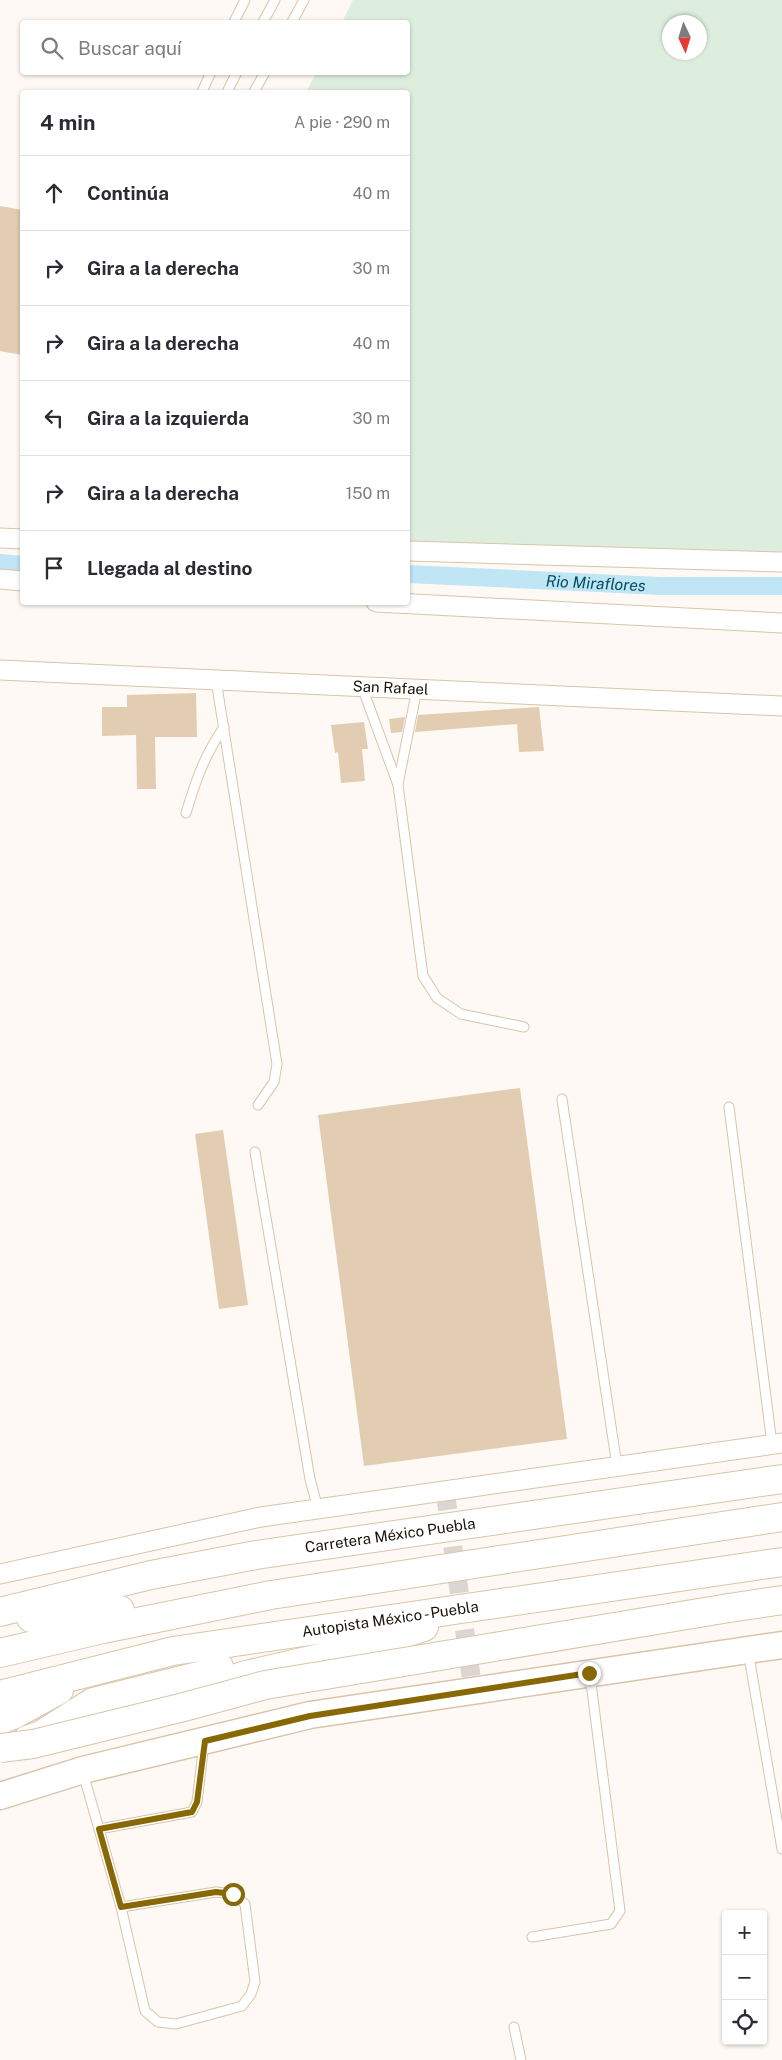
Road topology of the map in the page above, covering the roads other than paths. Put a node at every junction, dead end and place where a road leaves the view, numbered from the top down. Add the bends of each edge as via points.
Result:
1 (245, 0) edge
2 (275, 0) edge
3 (304, 0) edge
4 (235, 20) edge
5 (264, 20) edge
6 (293, 20) edge
7 (210, 75) edge
8 (236, 75) edge
9 (263, 75) edge
10 (203, 90) edge
11 (228, 90) edge
12 (255, 90) edge
13 (0, 538) edge
14 (20, 539) edge
15 (410, 551) edge
16 (782, 562) edge
17 (0, 579) edge
18 (20, 582) edge
19 (410, 604) edge
20 (782, 623) edge
21 (0, 670) edge
22 (216, 680) junction
23 (362, 687) junction
24 (418, 689) junction
25 (782, 706) edge
26 (224, 727) junction
27 (398, 785) junction
28 (186, 813) dead end
29 (524, 1027) dead end
30 (562, 1099) dead end
31 (258, 1105) dead end
32 (729, 1107) dead end
33 (255, 1152) dead end
34 (777, 1444) edge
35 (617, 1466) junction
36 (782, 1480) edge
37 (318, 1509) junction
38 (782, 1517) edge
39 (216, 1562) junction
40 (782, 1562) edge
41 (0, 1574) edge
42 (271, 1595) junction
43 (782, 1600) edge
44 (492, 1605) junction
45 (0, 1612) edge
46 (80, 1614) junction
47 (0, 1621) edge
48 (290, 1632) junction
49 (782, 1644) edge
50 (747, 1648) junction
51 (0, 1653) edge
52 (91, 1672) junction
53 (589, 1673) junction
54 (0, 1695) edge
55 (0, 1720) edge
56 (42, 1735) junction
57 (205, 1741) junction
58 (0, 1749) edge
59 (83, 1770) junction
60 (0, 1796) edge
61 (99, 1829) junction
62 (782, 1849) edge
63 (121, 1907) junction
64 (532, 1937) dead end
65 (514, 2027) dead end
66 (521, 2060) edge

1 - 4 lane
2 - 5 lane
3 - 6 lane
7 - 10 lane
8 - 11 lane
9 - 12 lane
13 - 14 street
15 - 16 street
17 - 18 street
19 - 20 street
21 - 22 street, San Rafael
22 - 23 street, San Rafael
22 - 26 lane
23 - 24 street, San Rafael
23 - 27 lane
24 - 25 street, San Rafael
24 - 27 lane
26 - 28 lane via 200,769
26 - 31 lane via 277,1064 274,1082
27 - 29 lane via 423,976 437,998 461,1014
30 - 35 lane
32 - 34 lane
33 - 37 lane via 310,1479
34 - 35 street
35 - 37 street
36 - 39 highway, Carretera México Puebla
37 - 41 street via 262,1517
38 - 42 highway
39 - 45 highway, Carretera México Puebla
39 - 46 highway via 104,1601
40 - 44 highway, Autopista México - Puebla
42 - 46 highway
42 - 51 highway
43 - 58 highway, bridge via 265,1685 33,1744
44 - 48 highway, Autopista México - Puebla
44 - 56 highway via 350,1651 242,1676 190,1696
46 - 47 highway
46 - 51 highway via 45,1634
48 - 52 highway, Autopista México - Puebla via 173,1651
48 - 56 highway via 202,1675 93,1702
49 - 50 main road
50 - 53 main road
50 - 62 lane
52 - 54 highway, Autopista México - Puebla
52 - 55 highway via 14,1716
53 - 57 main road via 310,1716
53 - 64 lane via 620,1911 611,1924
56 - 58 highway
57 - 59 main road
57 - 61 lane via 197,1802 192,1812
59 - 60 main road
59 - 61 lane
61 - 63 lane
63 - 63 lane via 145,2011 158,2022 176,2024 242,2006 251,1994 254,1982 245,1904 233,1894 216,1892
65 - 66 lane

